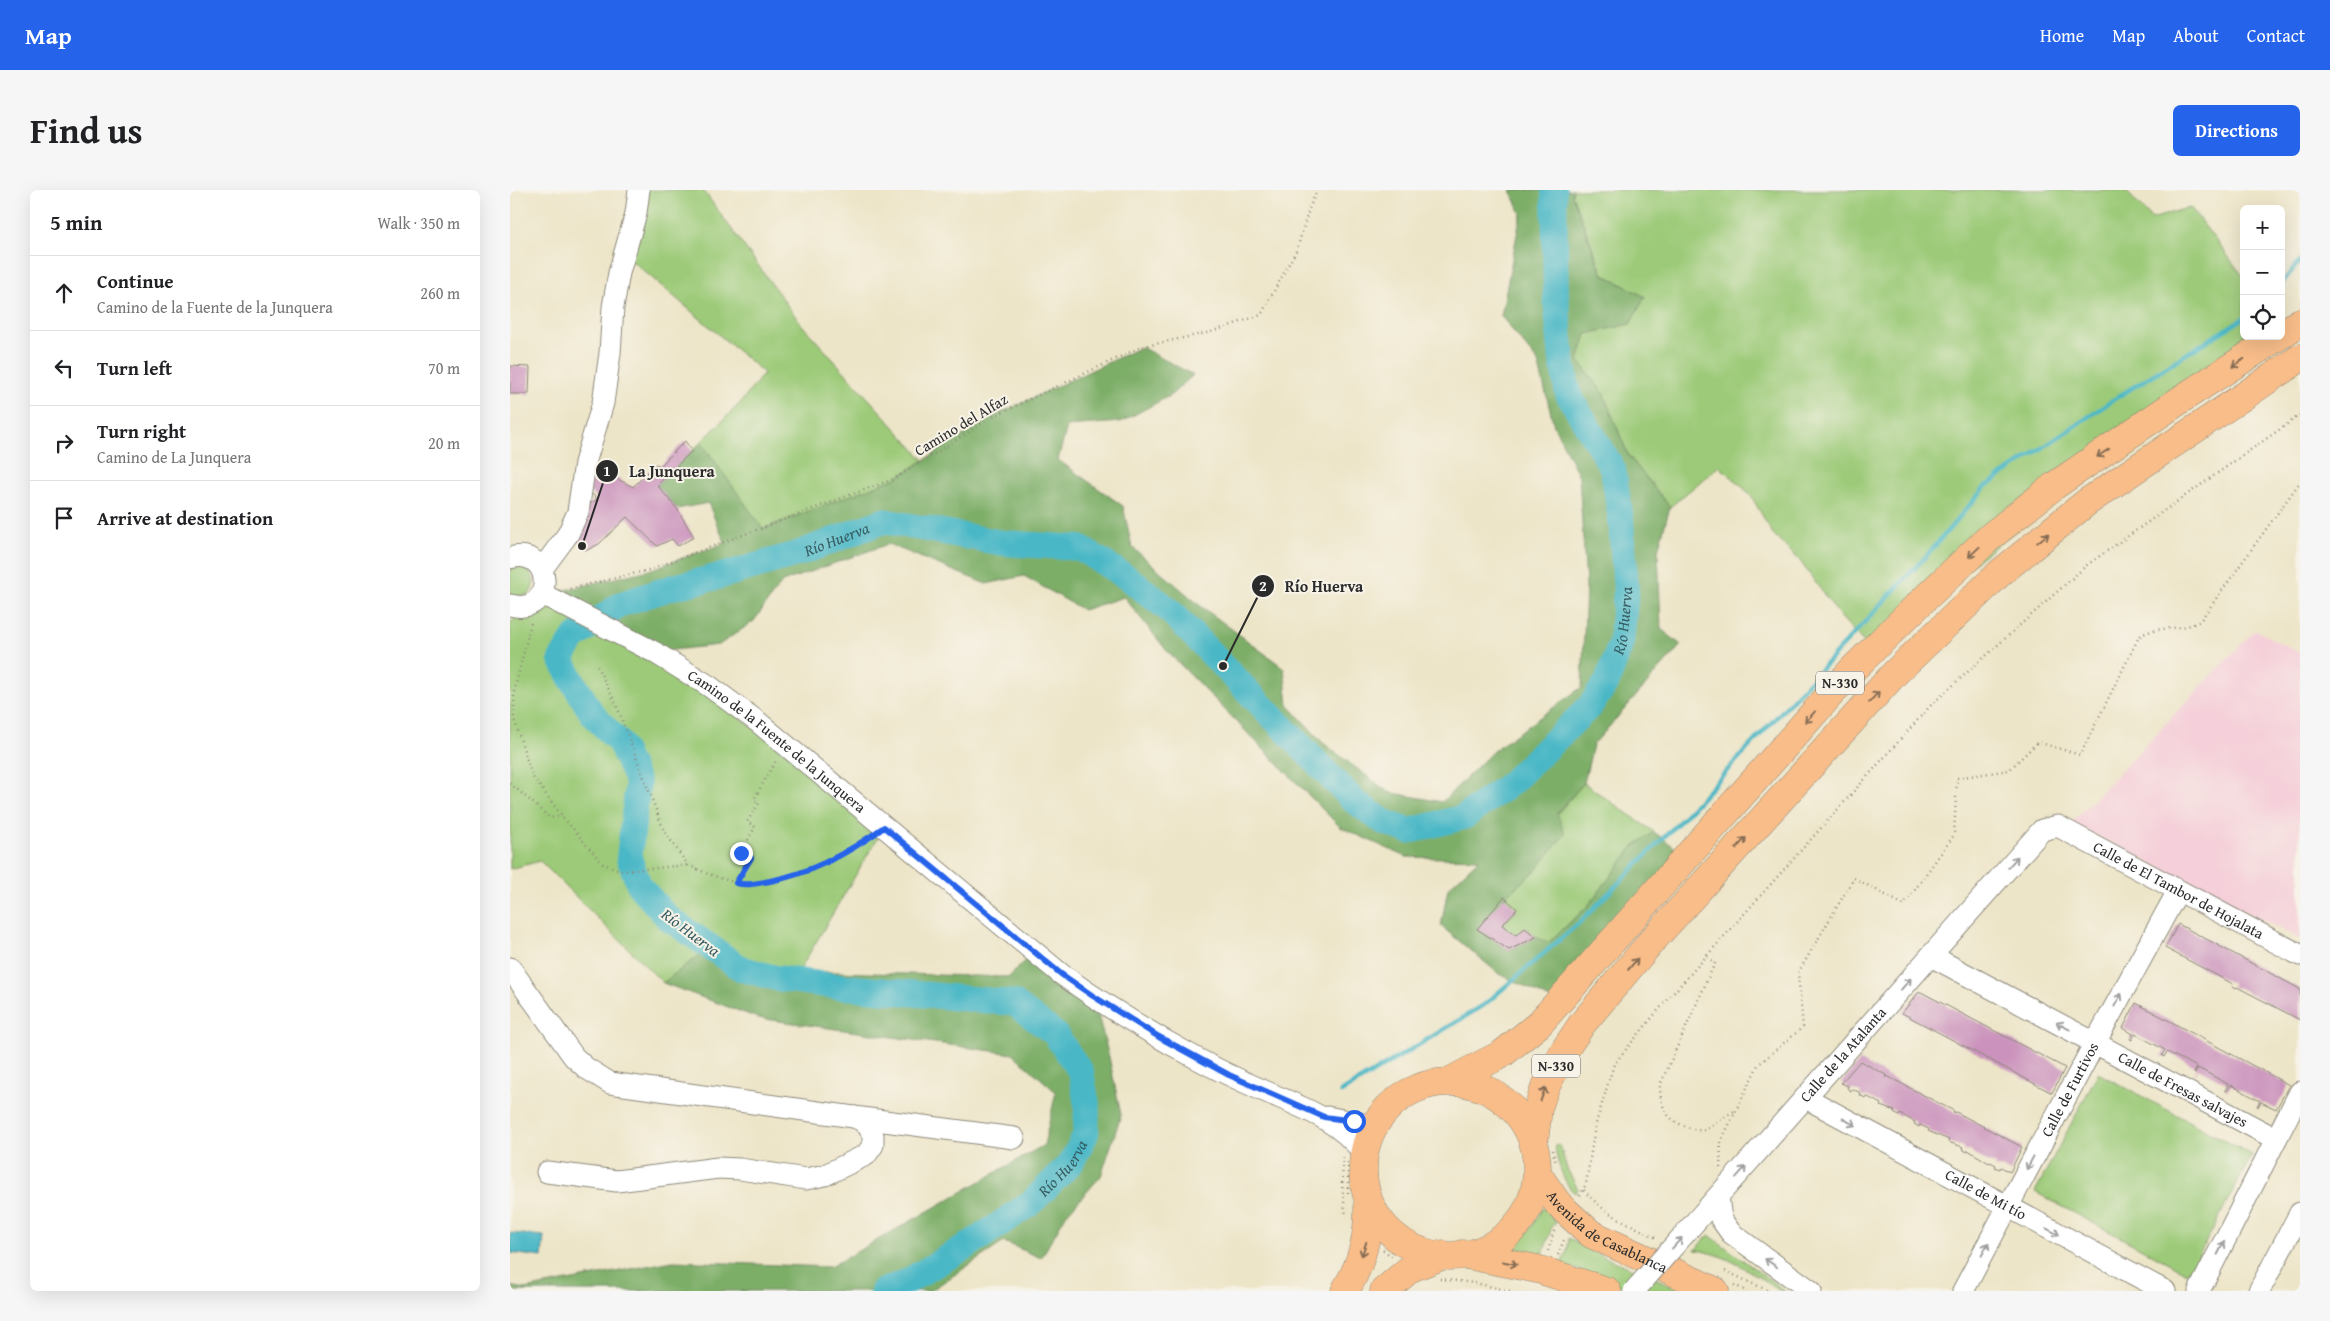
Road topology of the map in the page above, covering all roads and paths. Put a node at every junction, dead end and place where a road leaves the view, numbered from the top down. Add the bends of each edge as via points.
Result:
1 (639, 190) edge
2 (1318, 190) edge
3 (2300, 322) edge
4 (2285, 332) edge
5 (2272, 340) edge
6 (2300, 358) edge
7 (2300, 415) edge
8 (2300, 482) edge
9 (510, 558) edge
10 (544, 590) junction
11 (510, 605) edge
12 (510, 623) edge
13 (597, 666) dead end
14 (786, 745) junction
15 (510, 783) edge
16 (562, 816) junction
17 (2058, 826) joint
18 (884, 827) junction
19 (688, 865) junction
20 (736, 883) junction
21 (2178, 891) junction
22 (2300, 954) edge
23 (1931, 956) junction
24 (1706, 957) junction
25 (510, 968) edge
26 (2095, 1043) junction
27 (1450, 1081) junction
28 (2300, 1092) edge
29 (1806, 1098) junction
30 (1737, 1109) junction
31 (854, 1117) junction
32 (1324, 1117) junction
33 (1374, 1126) junction
34 (1014, 1138) dead end
35 (2276, 1139) junction
36 (1543, 1142) junction
37 (1721, 1142) dead end
38 (1364, 1154) junction
39 (1547, 1171) junction
40 (547, 1172) dead end
41 (1718, 1197) junction
42 (1593, 1201) dead end
43 (1368, 1203) junction
44 (2007, 1207) junction
45 (1576, 1212) junction
46 (2300, 1213) edge
47 (1454, 1263) junction
48 (1548, 1272) junction
49 (1345, 1291) edge
50 (1384, 1291) edge
51 (1510, 1291) edge
52 (1608, 1291) edge
53 (1634, 1291) edge
54 (1715, 1291) edge
55 (1811, 1291) edge
56 (1963, 1291) edge
57 (2165, 1291) edge
58 (2199, 1291) edge
59 (2259, 1291) edge

1 - 10 street via 613,307 603,403 585,463 578,512
2 - 10 path, Camino del Alfaz via 1297,249 1261,315 1211,332 1141,347 994,416 896,478 649,570 557,592
3 - 4 main road, N-330
5 -> 27 main road, N-330 via 2054,486 1990,537 1852,670 1539,1024 1502,1054
36 -> 6 main road, N-330 via 1538,1109 1544,1090 1582,1024 1651,942 1896,672 2000,573 2087,502
7 - 24 path via 2087,565 1932,704
8 - 30 path via 2200,621 2139,637 2080,755 2038,742 2009,770 1957,778 1954,835 1904,905 1854,878 1798,973 1803,1027 1758,1065
9 - 10 street, Camino de la Fuente de la Junquera via 526,557 538,564
10 - 11 street via 518,607
10 - 12 street
10 - 14 street, Camino de la Fuente de la Junquera via 709,686
10 - 16 path via 531,621 514,692 514,719 532,776
13 - 19 path via 616,704 664,831
14 - 18 street, Camino de la Fuente de la Junquera
14 - 20 path via 754,799 759,803 747,822 755,827 741,853 751,858
15 - 16 path via 550,818
16 - 19 path via 603,864 623,871
17 - 21 street, Calle de El Tambor de Hojalata
23 -> 17 street, Calle de la Atalanta via 2036,835
18 - 20 path via 859,846 792,877 746,886
18 - 32 street, Camino de la Fuente de la Junquera via 1061,974 1093,996 1194,1057
19 - 20 path
21 - 22 street, Calle de El Tambor de Hojalata
26 -> 21 street, Calle de Furtivos
26 -> 23 street, Calle de Fresas salvajes
29 -> 23 street, Calle de la Atalanta
24 - 30 path via 1715,963 1660,1085 1662,1106 1680,1126 1703,1130
24 - 45 path via 1614,1064 1595,1127 1586,1184
25 - 31 street via 574,1057 610,1083
26 - 35 street, Calle de Fresas salvajes
26 -> 44 street, Calle de Furtivos
27 - 33 main road, N-330 via 1421,1087 1401,1097
27 - 36 main road, N-330 via 1480,1086 1498,1096
28 - 35 street
41 -> 29 street, Calle de la Atalanta
29 -> 44 street, Calle de Mi tío
30 - 37 path
31 - 34 street
31 - 40 street via 862,1120 873,1135 873,1145 866,1155 825,1175 806,1179 718,1168 618,1181
32 - 33 street, Camino de la Fuente de la Junquera
32 - 38 street, Camino de la Fuente de la Junquera via 1347,1133
33 - 38 main road, N-330
58 -> 35 street
36 - 39 main road, N-330
36 - 39 path, Avenida de Casablanca
38 - 43 main road, N-330
39 - 45 main road, Avenida de Casablanca via 1559,1205
39 - 47 main road, N-330 via 1520,1219 1508,1232 1494,1243
53 -> 41 street, Calle de la Atalanta, bridge
55 -> 41 street via 1731,1233 1721,1219
42 - 45 path
43 - 47 main road, N-330 via 1395,1238
43 -> 49 main road, N-330 via 1366,1242
56 -> 44 street, Calle de Furtivos
44 -> 57 street, Calle de Mi tío
45 - 48 path
45 - 54 main road, Avenida de Casablanca via 1602,1240
46 - 59 street
47 -> 48 main road
47 - 50 main road, N-330 via 1411,1268
47 - 51 path
48 - 52 main road

